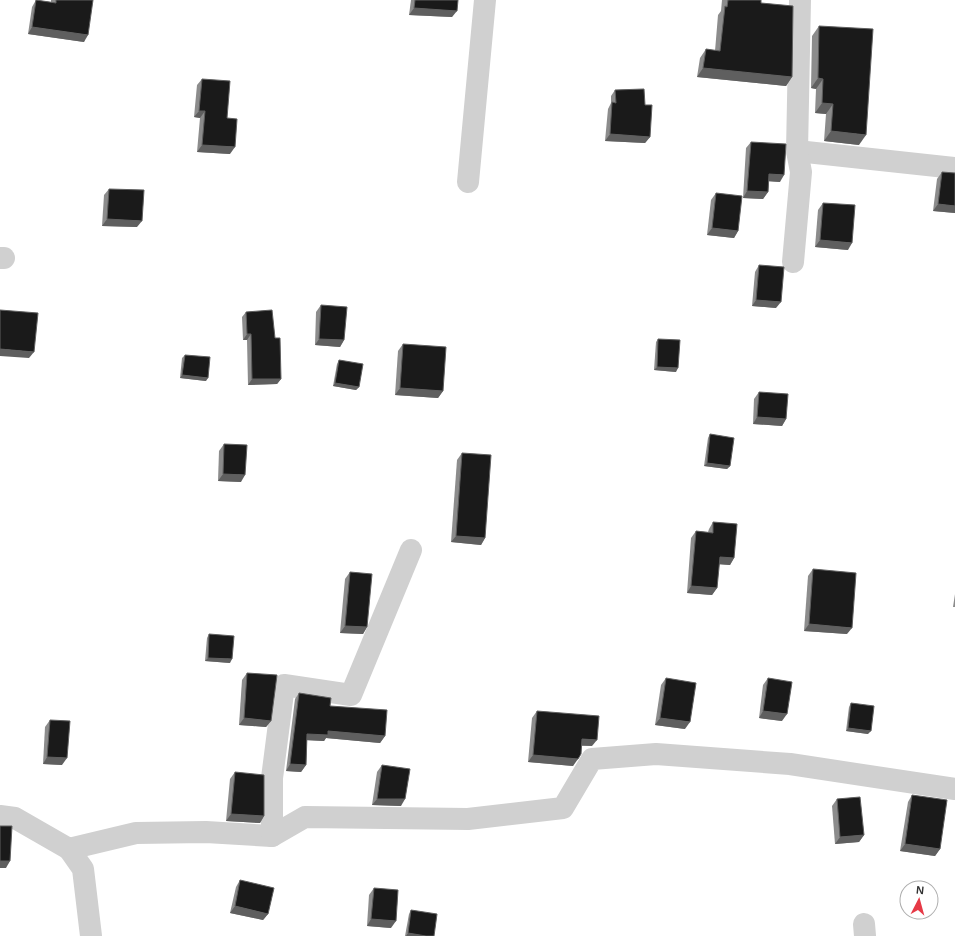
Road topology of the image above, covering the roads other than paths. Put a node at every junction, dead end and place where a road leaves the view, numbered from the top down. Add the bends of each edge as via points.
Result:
1 (485, 0) edge
2 (800, 0) edge
3 (797, 151) junction
4 (955, 168) edge
5 (468, 182) dead end
6 (793, 262) dead end
7 (411, 550) dead end
8 (955, 789) edge
9 (0, 816) edge
10 (272, 836) junction
11 (68, 849) junction
12 (91, 936) edge

1 - 5 street
2 - 3 street
3 - 4 street
3 - 6 street via 800,172
7 - 10 street via 351,695 284,685 272,778
8 - 10 street via 790,764 656,754 592,759 563,808 468,819 305,817
9 - 11 street via 15,818
10 - 11 street via 206,832 136,833
11 - 12 street via 83,869

